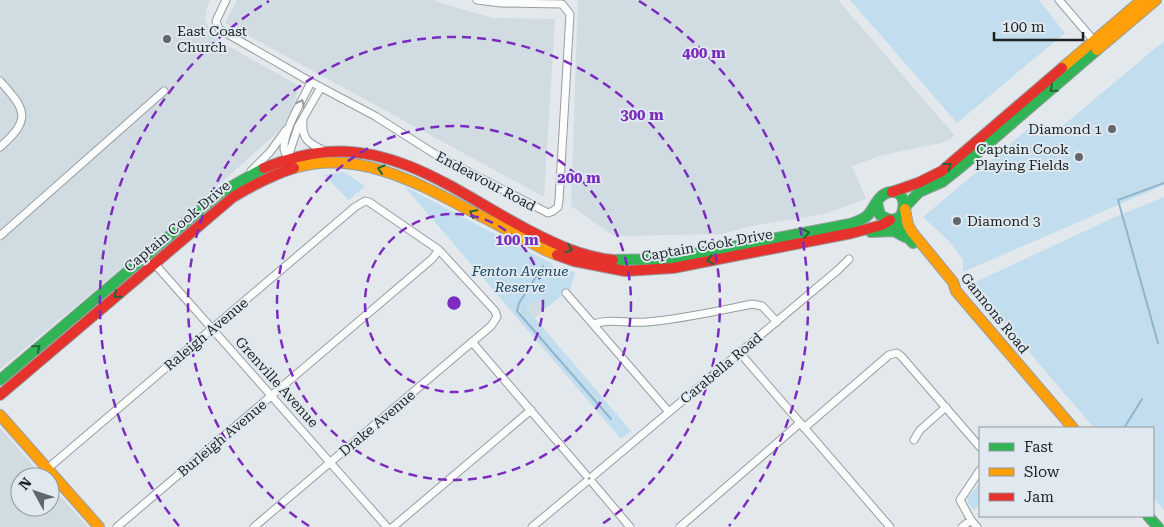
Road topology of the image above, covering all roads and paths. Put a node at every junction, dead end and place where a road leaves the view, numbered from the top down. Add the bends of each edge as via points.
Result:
1 (226, 0) edge
2 (477, 0) edge
3 (1058, 0) edge
4 (1142, 0) edge
5 (1156, 0) edge
6 (1094, 42) junction
7 (0, 80) edge
8 (311, 82) junction
9 (321, 87) junction
10 (164, 91) dead end
11 (304, 114) junction
12 (291, 124) junction
13 (0, 147) edge
14 (325, 151) junction
15 (289, 158) junction
16 (312, 164) junction
17 (246, 182) junction
18 (892, 192) junction
19 (877, 203) junction
20 (905, 208) junction
21 (891, 220) junction
22 (852, 233) junction
23 (0, 236) edge
24 (912, 242) junction
25 (440, 250) junction
26 (146, 256) junction
27 (849, 259) dead end
28 (154, 263) junction
29 (956, 291) junction
30 (566, 293) dead end
31 (777, 322) junction
32 (593, 324) junction
33 (212, 329) junction
34 (472, 342) junction
35 (740, 353) junction
36 (0, 380) edge
37 (0, 395) edge
38 (271, 396) junction
39 (946, 407) junction
40 (531, 410) junction
41 (669, 412) junction
42 (0, 415) edge
43 (802, 426) junction
44 (1072, 427) edge
45 (914, 440) dead end
46 (979, 446) edge
47 (330, 463) junction
48 (46, 467) edge
49 (50, 467) edge
50 (979, 471) edge
51 (589, 479) junction
52 (60, 483) edge
53 (1149, 517) edge
54 (971, 520) junction
55 (99, 527) edge
56 (117, 527) edge
57 (254, 527) edge
58 (387, 527) edge
59 (393, 527) edge
60 (532, 527) edge
61 (630, 527) edge
62 (680, 527) edge
63 (890, 527) edge
64 (962, 527) edge
65 (977, 527) edge
66 (1158, 527) edge

1 - 8 street, Endeavour Road via 216,21 219,29
2 - 9 street, Endeavour Road via 562,4 568,9 570,20 559,200 553,211 548,213 526,203 438,156
3 - 6 street
4 - 6 main road
5 -> 20 main road via 961,167 942,182 919,192
18 -> 6 main road via 918,184 942,171
7 - 13 street via 18,101 23,114 11,138
8 - 9 street, Endeavour Road
12 -> 8 street
9 - 11 street
10 - 23 street
11 - 14 street via 305,138
11 - 15 street
12 - 15 street via 285,144
12 - 17 street
14 - 15 main road, Captain Cook Drive
14 -> 19 main road, Captain Cook Drive via 393,160 549,241 572,251 614,260 668,259 850,224 867,216
15 - 16 street
15 - 17 main road, Captain Cook Drive via 271,164
16 - 17 main road, Captain Cook Drive
22 -> 16 main road, Captain Cook Drive via 673,268 625,271 574,262 547,251 395,174 351,163
17 - 26 main road, Captain Cook Drive via 199,210
17 - 28 main road, Captain Cook Drive via 234,197
18 - 19 main road via 883,195
18 - 20 main road via 902,197
19 - 21 main road via 880,215
20 - 21 main road via 902,216
20 - 29 main road, Gannons Road via 912,232 953,282
21 - 22 main road, Captain Cook Drive
21 - 24 main road
22 - 24 main road via 894,231
24 - 29 main road
25 - 33 street, Raleigh Avenue via 373,203 365,201
25 - 34 street, Drake Avenue via 495,311 497,317 491,326
25 - 38 street, Burleigh Avenue
26 - 28 main road, Grenville Avenue
36 -> 26 main road, Captain Cook Drive
27 - 31 street, Carabella Road
28 - 33 street, Grenville Avenue
28 -> 37 main road, Captain Cook Drive
29 - 44 main road, Gannons Road
30 - 32 street
31 - 32 street via 762,306 752,304 684,318 646,322 608,320
31 - 35 street, Carabella Road
32 - 41 street
33 - 38 street, Grenville Avenue
33 - 49 street, Raleigh Avenue
34 - 40 street
34 - 47 street, Drake Avenue
35 - 41 street, Carabella Road
35 - 43 street
38 - 47 street, Grenville Avenue
38 - 56 street, Burleigh Avenue
39 - 43 street via 901,356 892,353
39 - 45 street via 920,430
39 - 46 street
40 - 51 street
40 - 59 street
41 - 51 street, Carabella Road
42 - 48 main road
43 - 62 street
43 - 63 street
47 - 57 street, Drake Avenue
47 - 58 street, Grenville Avenue
50 - 54 street via 960,502
51 - 60 street, Carabella Road
51 - 61 street
52 - 55 main road
53 - 66 main road
54 - 64 street
54 - 65 street

